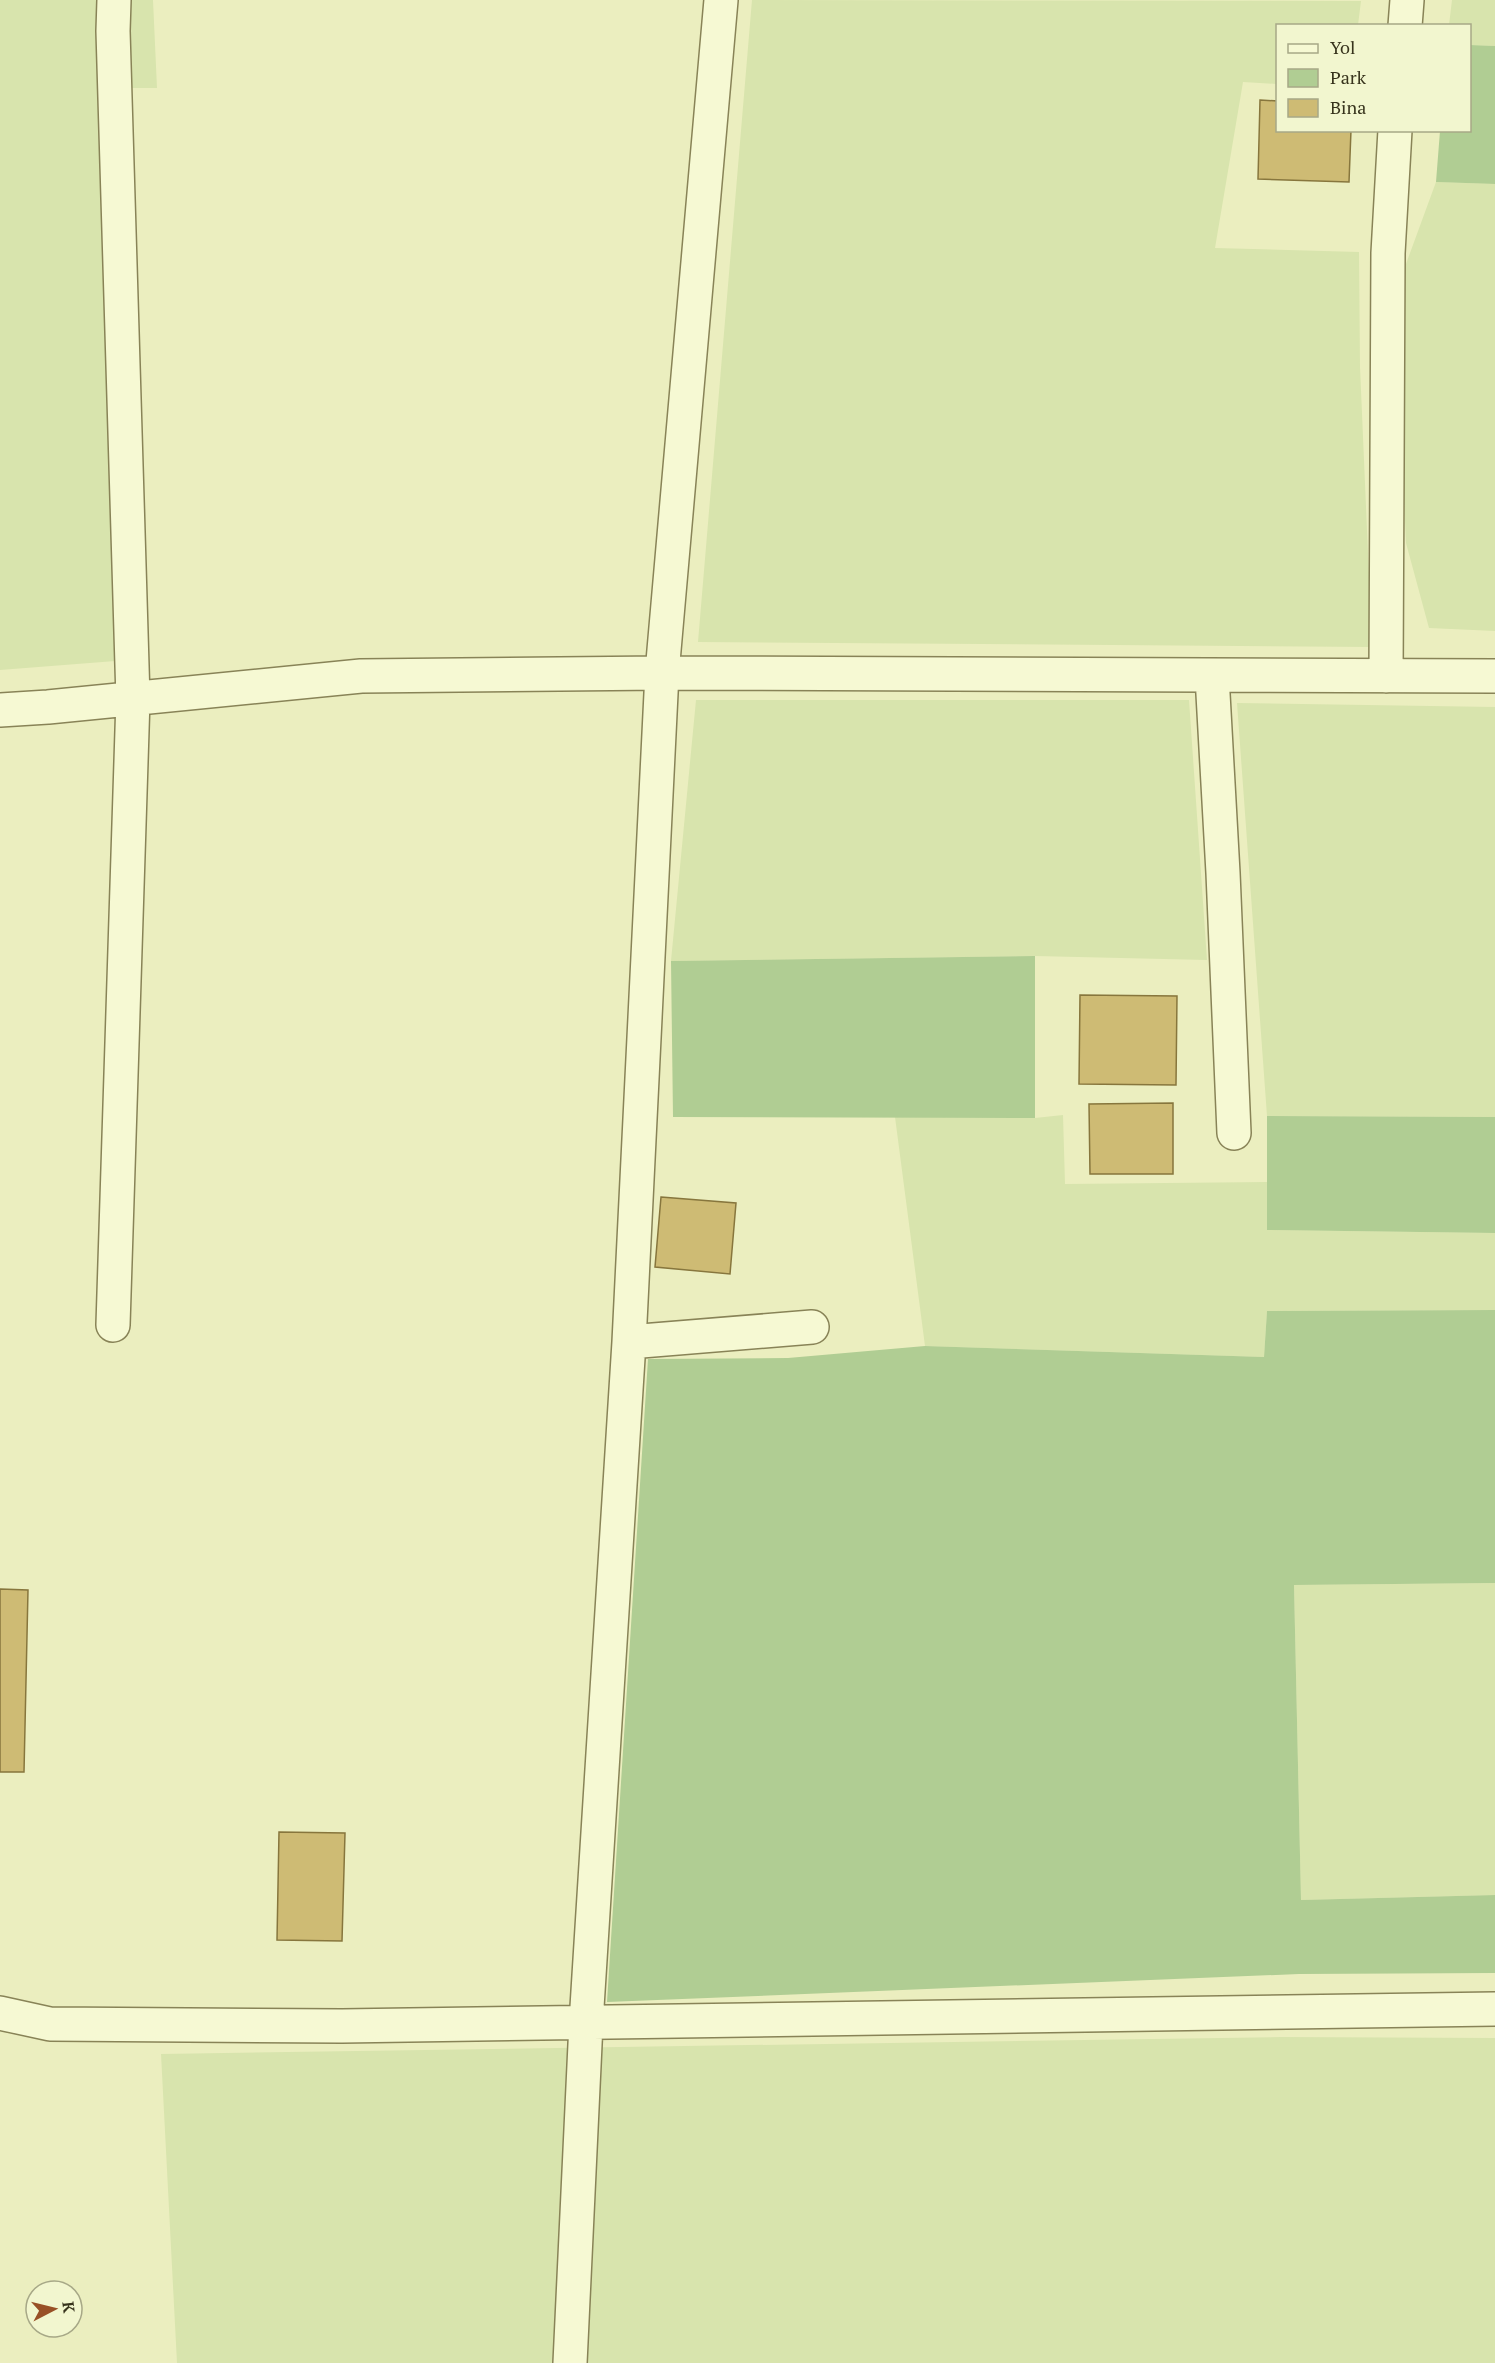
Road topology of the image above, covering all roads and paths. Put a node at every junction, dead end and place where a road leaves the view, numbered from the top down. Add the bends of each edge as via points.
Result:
1 (114, 0) edge
2 (721, 0) edge
3 (1407, 0) edge
4 (1405, 24) edge
5 (1395, 132) edge
6 (662, 674) junction
7 (1212, 676) junction
8 (1386, 676) junction
9 (1495, 676) edge
10 (133, 699) junction
11 (0, 710) edge
12 (1234, 1133) dead end
13 (113, 1325) dead end
14 (812, 1327) dead end
15 (629, 1342) junction
16 (1495, 2009) edge
17 (0, 2013) edge
18 (586, 2023) junction
19 (570, 2363) edge

1 - 10 street
2 - 6 street
3 - 4 street
5 - 8 street via 1388,253
6 - 7 street
6 - 10 street via 361,676
6 - 15 street
7 - 8 street
7 - 12 street
8 - 9 street
10 - 11 street
10 - 13 street
14 - 15 street
15 - 18 street
16 - 18 street
17 - 18 street via 50,2024
18 - 19 street

